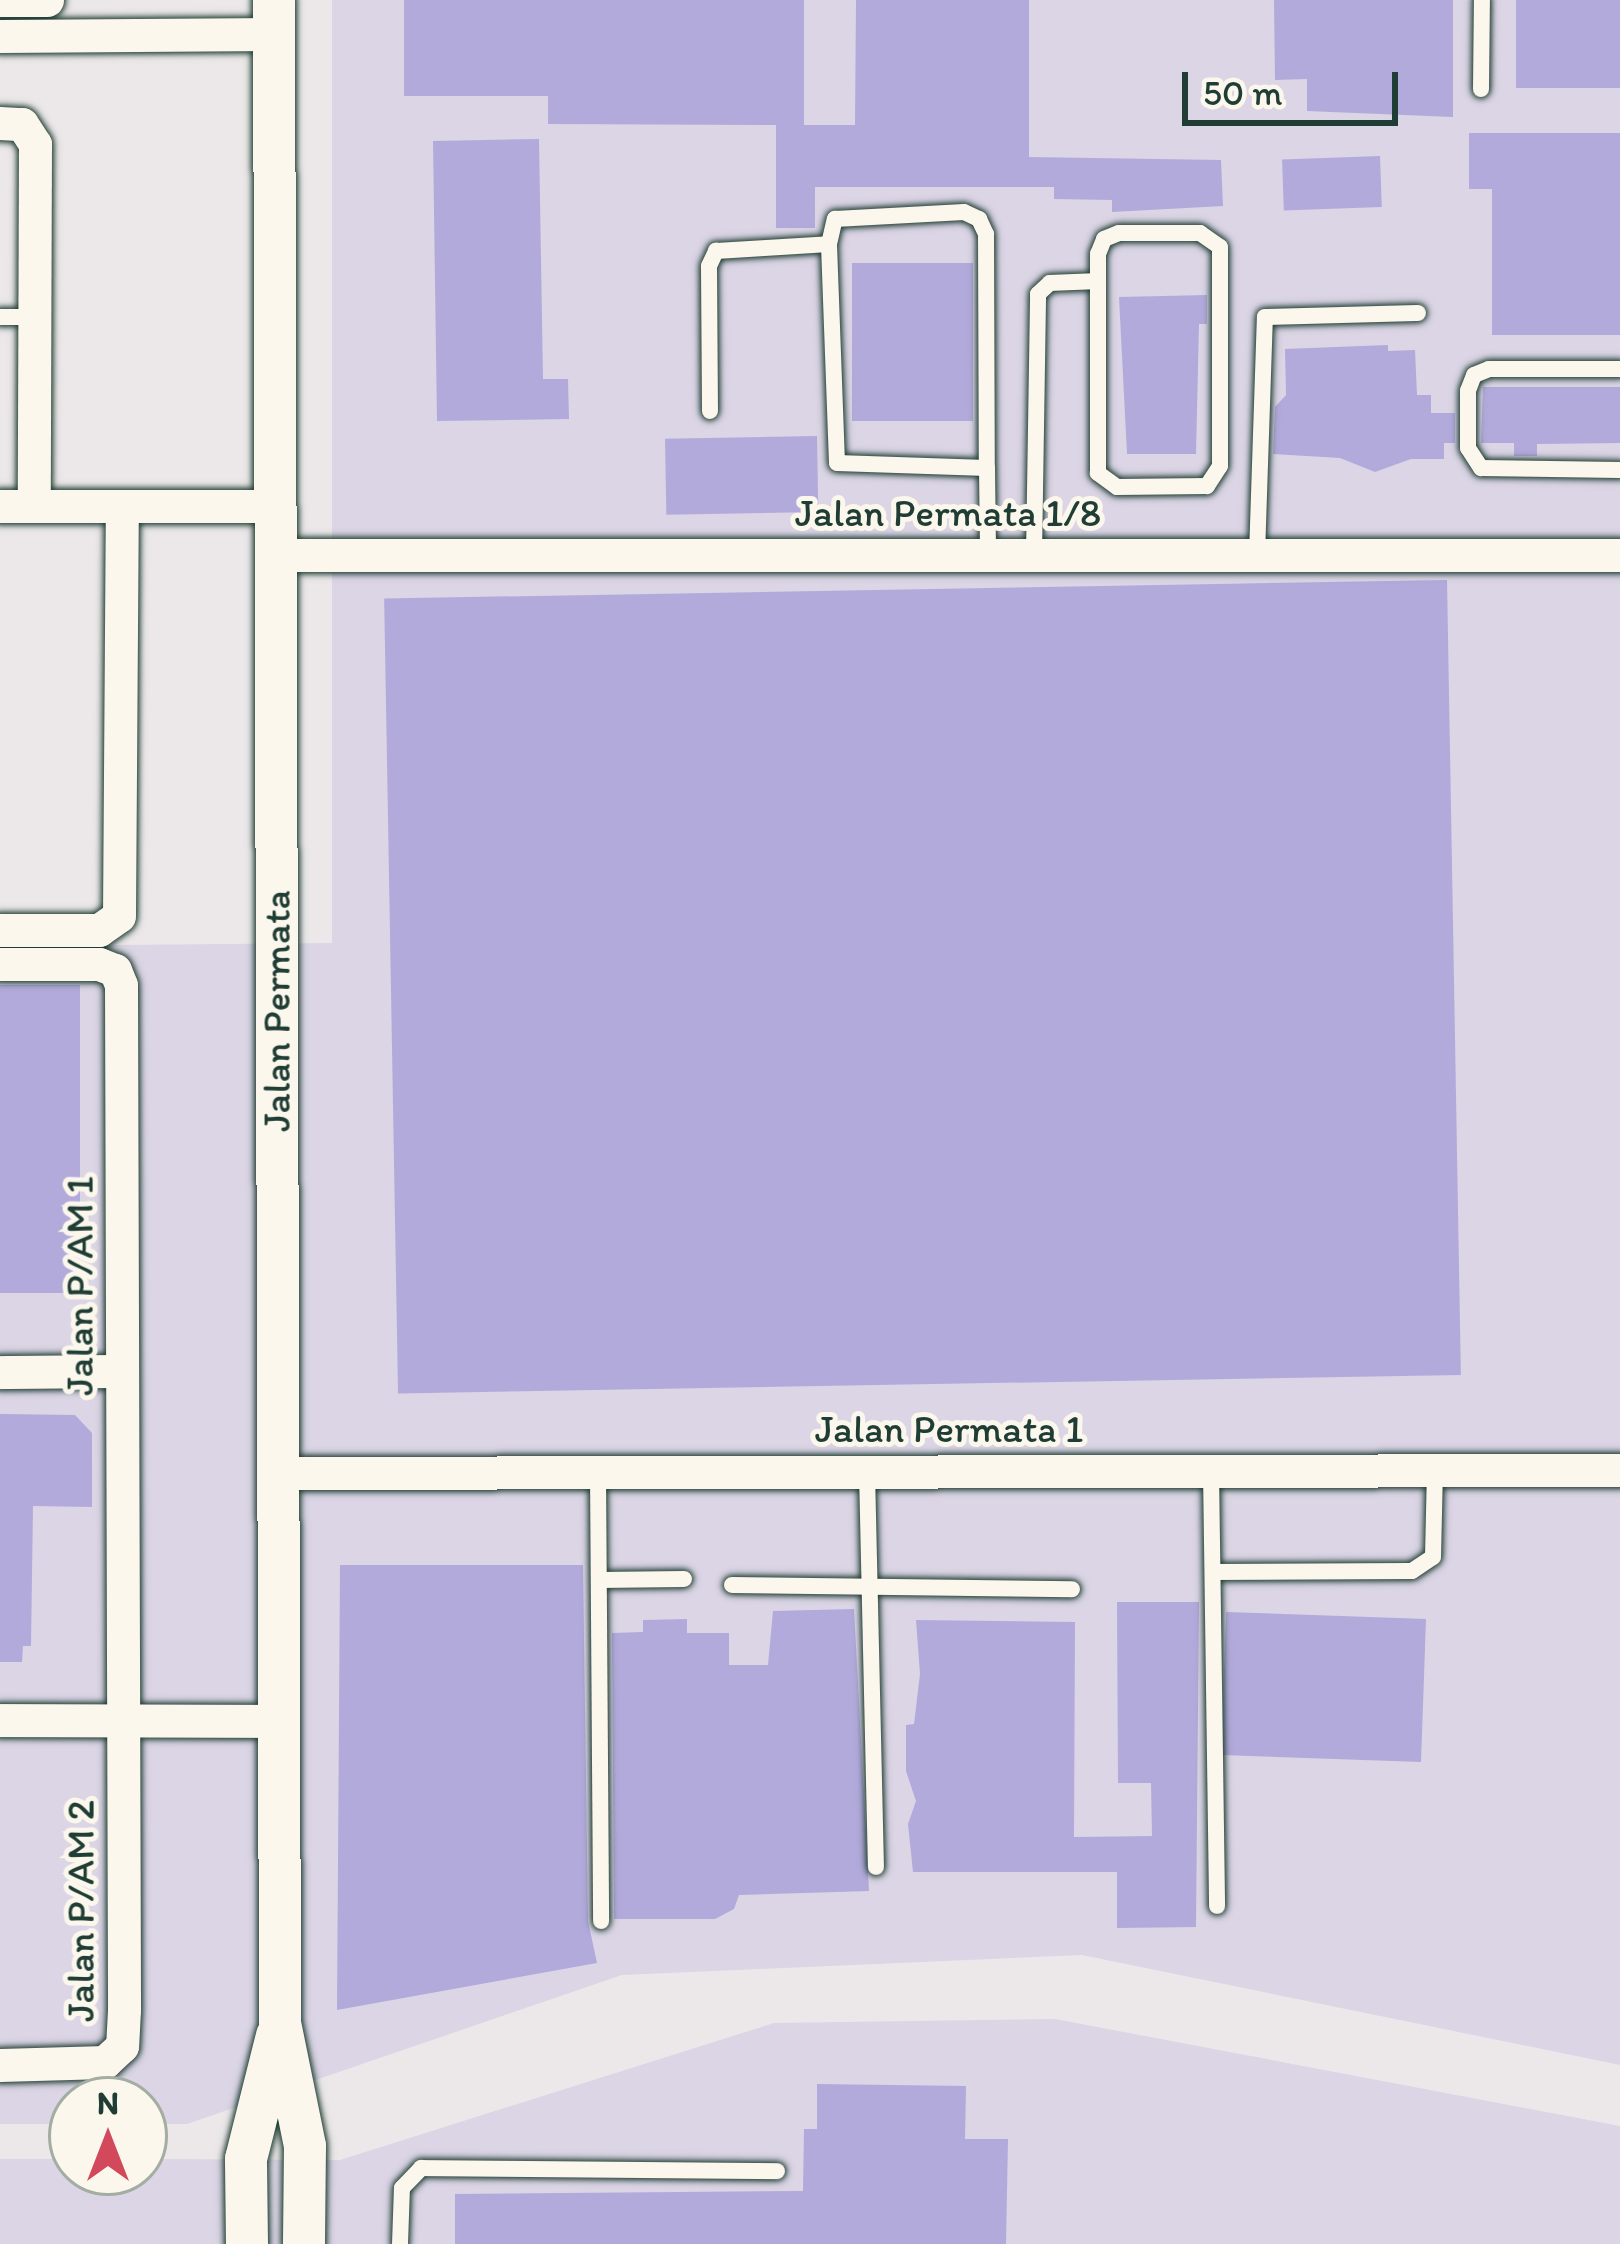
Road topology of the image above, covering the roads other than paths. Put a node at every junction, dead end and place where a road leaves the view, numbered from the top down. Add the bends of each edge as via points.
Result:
1 (0, 0) edge
2 (47, 0) edge
3 (1482, 0) edge
4 (274, 17) edge
5 (0, 36) edge
6 (1480, 89) dead end
7 (0, 123) edge
8 (829, 244) junction
9 (1098, 281) junction
10 (1418, 313) dead end
11 (17, 317) edge
12 (1620, 370) edge
13 (710, 411) dead end
14 (987, 468) junction
15 (1620, 470) edge
16 (17, 506) edge
17 (122, 506) junction
18 (275, 506) junction
19 (276, 554) junction
20 (988, 555) junction
21 (1034, 555) junction
22 (1257, 556) junction
23 (1620, 556) edge
24 (0, 930) edge
25 (0, 964) edge
26 (122, 1371) junction
27 (0, 1372) edge
28 (1620, 1470) edge
29 (1211, 1471) junction
30 (1436, 1471) junction
31 (598, 1472) junction
32 (867, 1472) junction
33 (278, 1473) junction
34 (1213, 1572) junction
35 (684, 1579) dead end
36 (599, 1580) junction
37 (732, 1585) dead end
38 (870, 1586) junction
39 (1072, 1589) dead end
40 (0, 1720) edge
41 (123, 1720) junction
42 (279, 1721) junction
43 (876, 1868) dead end
44 (1217, 1906) dead end
45 (601, 1921) dead end
46 (280, 2023) junction
47 (0, 2066) edge
48 (777, 2171) dead end
49 (247, 2244) edge
50 (304, 2244) edge
51 (400, 2244) edge

1 - 2 street
3 - 6 lane
4 - 5 street
4 - 18 street, Jalan Permata
7 - 11 street via 22,124 33,136
8 - 13 lane via 716,250 709,266
8 - 14 lane via 837,463
8 - 14 lane via 835,220 850,213 979,218 986,234
9 - 9 lane via 1104,239 1119,233 1200,233 1220,247 1220,466 1207,486 1117,487 1098,473
9 - 21 lane via 1049,283 1037,294
10 - 22 lane via 1265,317
11 - 16 street
12 - 15 lane via 1474,375 1468,448 1480,469
14 - 20 lane
16 - 17 street
17 - 18 street
17 - 24 street via 121,896 108,928
18 - 19 street, Jalan Permata
19 - 20 street, Jalan Permata 1/8
19 - 33 street, Jalan Permata
20 - 21 street, Jalan Permata 1/8
21 - 22 street, Jalan Permata 1/8
22 - 23 street, Jalan Permata 1/8
25 - 26 street, Jalan P/AM 1 via 100,964 120,977
26 - 27 street
26 - 41 street, Jalan P/AM 1
28 - 30 street, Jalan Permata 1
29 - 30 street, Jalan Permata 1
29 - 32 street, Jalan Permata 1
29 - 34 lane
30 - 34 lane via 1433,1557 1412,1571
31 - 32 street, Jalan Permata 1
31 - 33 street, Jalan Permata 1
31 - 36 lane
32 - 38 lane
33 - 42 street, Jalan Permata
34 - 44 lane
35 - 36 lane
36 - 45 lane
37 - 38 lane
38 - 39 lane
38 - 43 lane
40 - 41 street
41 - 42 street
41 - 47 street, Jalan P/AM 2 via 122,2046 94,2064
42 - 46 street, Jalan Permata
46 - 49 street, Jalan Permata via 246,2158
46 - 50 street, Jalan Permata via 305,2146
48 - 51 lane via 422,2168 402,2188

